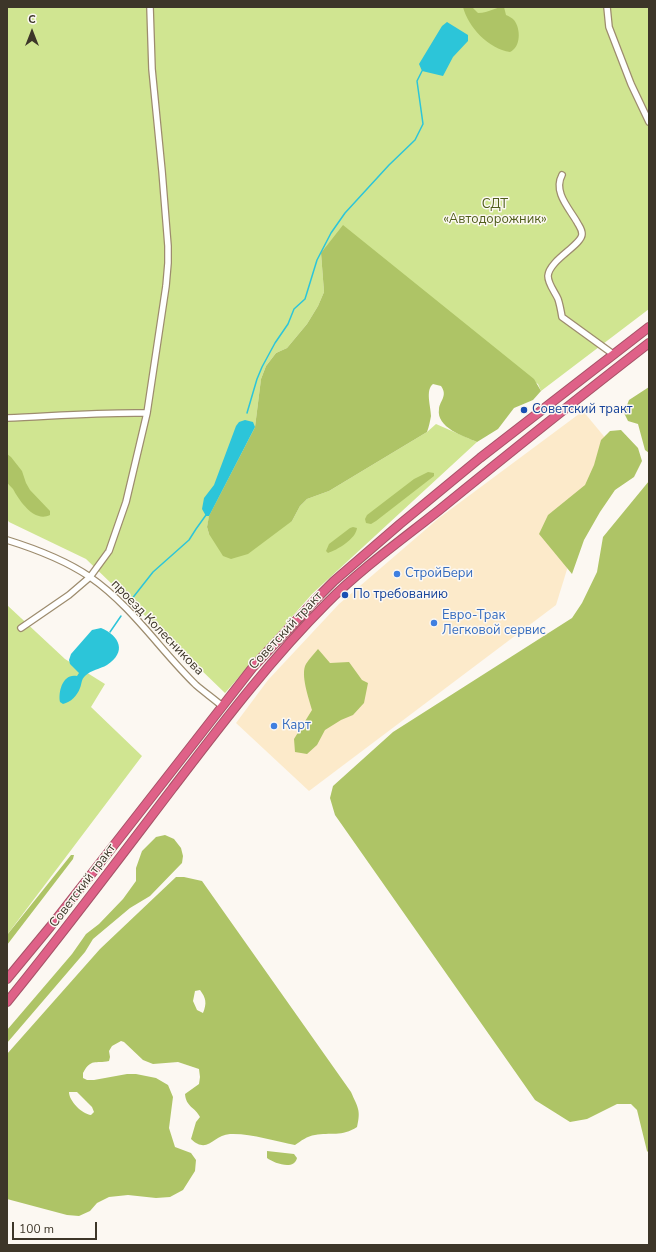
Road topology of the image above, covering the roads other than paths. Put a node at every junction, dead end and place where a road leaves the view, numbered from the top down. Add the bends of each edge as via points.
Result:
1 (150, 7) edge
2 (607, 7) edge
3 (649, 122) edge
4 (562, 175) dead end
5 (649, 327) edge
6 (649, 343) edge
7 (613, 354) junction
8 (147, 413) junction
9 (7, 418) edge
10 (7, 540) edge
11 (90, 577) junction
12 (21, 628) dead end
13 (222, 706) junction
14 (230, 714) junction
15 (7, 979) edge
16 (7, 1002) edge

1 - 8 street via 152,69 168,263
2 - 3 street via 609,27
4 - 7 street via 559,180 559,191 582,233 580,240 562,255 549,272 548,281 558,301 562,317
5 - 7 highway, Советский тракт
6 - 14 highway, Советский тракт via 340,590 272,662
7 - 13 highway, Советский тракт via 480,458 334,581 254,667
8 - 9 street via 110,412
8 - 11 street via 126,502 109,551
10 - 11 street, проезд Колесникова via 47,554
11 - 12 street
11 - 13 street, проезд Колесникова via 128,610 196,685
13 - 14 highway
13 - 15 highway, Советский тракт
14 - 16 highway, Советский тракт

